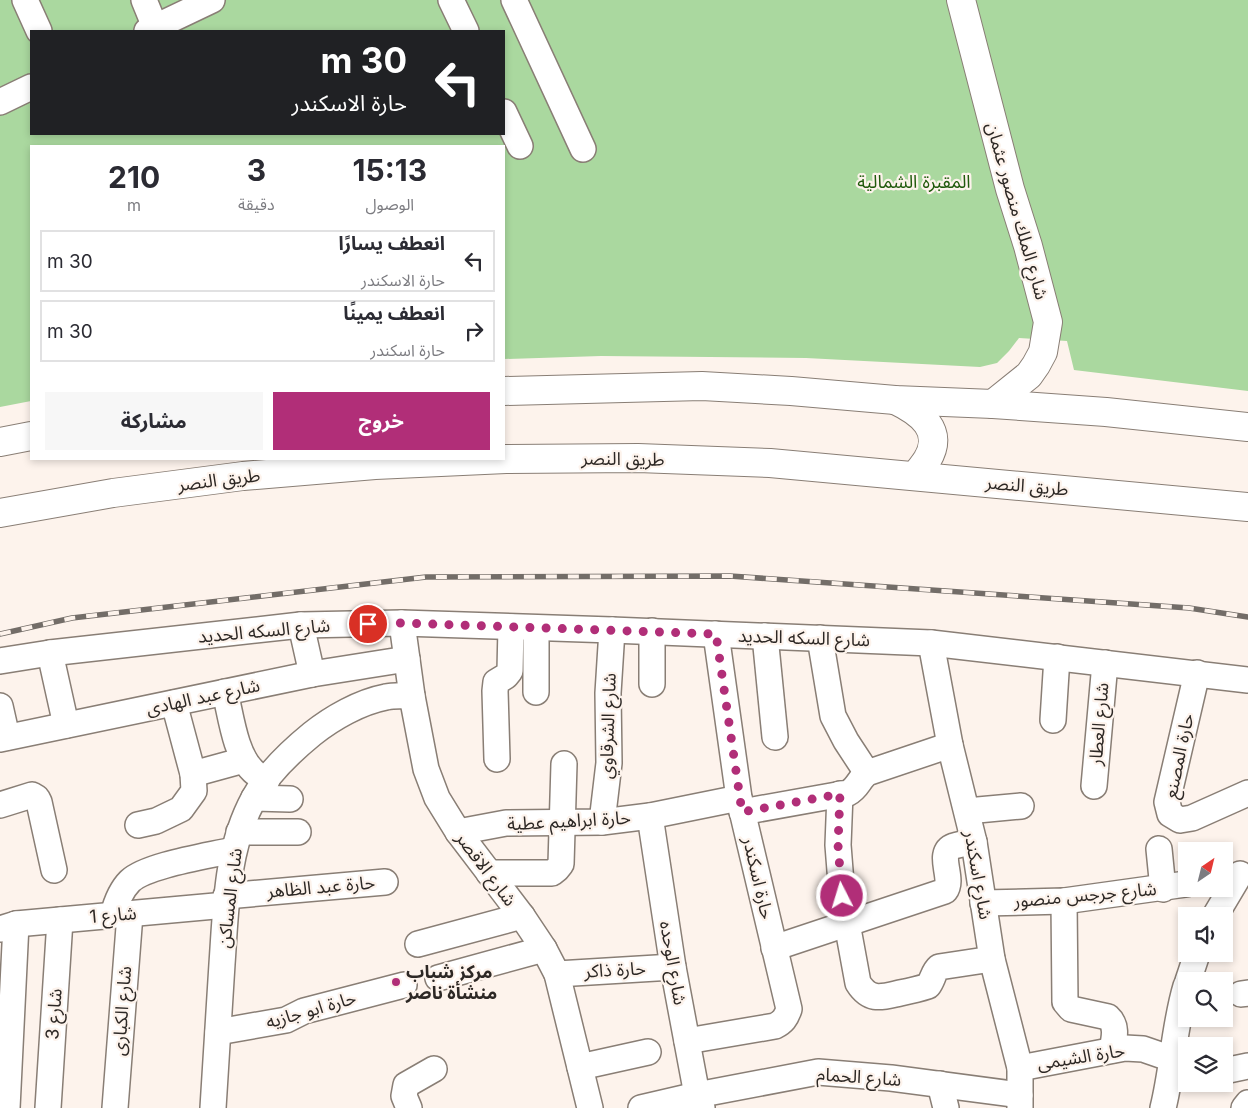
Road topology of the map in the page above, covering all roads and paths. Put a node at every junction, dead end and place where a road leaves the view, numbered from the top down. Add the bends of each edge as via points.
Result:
1 (25, 0) edge
2 (144, 0) edge
3 (212, 0) edge
4 (451, 0) edge
5 (514, 0) edge
6 (961, 0) edge
7 (151, 29) edge
8 (39, 30) edge
9 (466, 30) edge
10 (30, 87) edge
11 (0, 102) edge
12 (505, 114) edge
13 (520, 146) dead end
14 (584, 149) dead end
15 (505, 391) edge
16 (895, 400) junction
17 (993, 404) junction
18 (1248, 427) edge
19 (30, 436) edge
20 (0, 442) edge
21 (505, 459) edge
22 (476, 460) edge
23 (915, 476) junction
24 (1248, 507) edge
25 (0, 513) edge
26 (402, 623) junction
27 (301, 625) junction
28 (511, 627) junction
29 (536, 628) junction
30 (612, 630) junction
31 (652, 632) junction
32 (716, 634) junction
33 (765, 636) junction
34 (820, 638) junction
35 (931, 643) junction
36 (50, 653) junction
37 (1057, 657) junction
38 (407, 659) junction
39 (0, 661) edge
40 (1105, 663) junction
41 (1197, 673) junction
42 (312, 674) junction
43 (1245, 683) edge
44 (652, 684) dead end
45 (224, 692) junction
46 (536, 692) dead end
47 (412, 696) junction
48 (174, 703) junction
49 (0, 706) edge
50 (1053, 720) dead end
51 (66, 725) junction
52 (775, 737) dead end
53 (3, 738) edge
54 (950, 745) junction
55 (497, 759) dead end
56 (244, 760) junction
57 (564, 764) dead end
58 (868, 773) junction
59 (193, 774) junction
60 (1094, 786) dead end
61 (260, 789) junction
62 (1248, 793) edge
63 (840, 794) junction
64 (290, 799) dead end
65 (0, 805) edge
66 (740, 805) junction
67 (1021, 806) dead end
68 (967, 811) junction
69 (650, 816) junction
70 (562, 822) junction
71 (602, 822) junction
72 (138, 825) dead end
73 (298, 832) dead end
74 (458, 832) junction
75 (236, 841) junction
76 (974, 842) junction
77 (1159, 849) dead end
78 (54, 870) dead end
79 (489, 873) junction
80 (1237, 875) edge
81 (385, 882) dead end
82 (1174, 886) edge
83 (226, 900) junction
84 (1064, 901) junction
85 (983, 903) junction
86 (1220, 907) edge
87 (121, 915) junction
88 (522, 916) junction
89 (60, 920) junction
90 (847, 923) junction
91 (8, 926) edge
92 (418, 944) dead end
93 (774, 948) junction
94 (544, 949) junction
95 (992, 958) junction
96 (673, 967) junction
97 (557, 974) junction
98 (438, 978) dead end
99 (404, 985) dead end
100 (1178, 1027) edge
101 (218, 1032) junction
102 (687, 1041) junction
103 (1112, 1050) junction
104 (648, 1052) dead end
105 (1248, 1066) edge
106 (580, 1067) junction
107 (1020, 1068) junction
108 (434, 1069) dead end
109 (1233, 1069) edge
110 (1176, 1072) edge
111 (940, 1084) junction
112 (700, 1101) edge
113 (1020, 1102) edge
114 (1248, 1104) edge
115 (7, 1108) edge
116 (48, 1108) edge
117 (115, 1108) edge
118 (213, 1108) edge
119 (409, 1108) edge
120 (590, 1108) edge
121 (641, 1108) edge
122 (946, 1108) edge
123 (1162, 1108) edge
124 (1244, 1108) edge

1 - 8 street
2 - 7 street
3 - 7 street
4 - 9 street
5 - 14 street
6 - 17 main road, شارع الملك منصور عثمان via 1048,322 1043,352 1036,365 1029,375
10 - 11 street
12 - 13 street
15 - 16 main road via 702,386
16 - 17 main road
16 - 23 main road via 922,416 931,431 933,443 928,459
17 - 18 main road
19 - 20 main road
21 - 23 main road, طريق النصر via 638,458 770,463
22 - 25 main road, طريق النصر via 243,476
23 - 24 main road, طريق النصر
26 - 27 street, شارع السكه الحديد
26 - 28 street, شارع السكه الحديد
26 - 38 street, شارع الاقصر
27 - 36 street, شارع السكه الحديد
27 - 42 street
28 - 29 street, شارع السكه الحديد
28 - 55 street via 510,671 496,682
29 - 30 street, شارع السكه الحديد
29 - 46 street
30 - 31 street, شارع السكه الحديد
30 - 71 street, شارع الشرقاوي via 608,693 609,763
31 - 32 street, شارع السكه الحديد
31 - 44 street
32 - 33 street, شارع السكه الحديد
32 - 66 street, حارة اسكندر
33 - 34 street, شارع السكه الحديد
33 - 52 street
34 - 35 street, شارع السكه الحديد
34 - 58 street via 833,716
35 - 37 street, شارع السكه الحديد
35 - 54 street, شارع اسكندر
36 - 39 street, شارع السكه الحديد
36 - 51 street
37 - 40 street, شارع السكه الحديد
37 - 50 street
38 - 42 street, شارع عبد الهادى
38 - 47 street, شارع الاقصر
40 - 41 street, شارع السكه الحديد
40 - 60 street, شارع العطار
41 - 43 street, شارع السكه الحديد
41 - 62 street, حارة المصنع via 1168,802 1170,814 1180,820 1192,818
42 - 45 street, شارع عبد الهادى
45 - 48 street, شارع عبد الهادى
45 - 56 street
47 - 61 street, شارع المساكن via 386,697 325,724 294,749
47 - 74 street, شارع الاقصر via 426,769 437,798
48 - 51 street, شارع عبد الهادى
48 - 59 street
49 - 53 street
51 - 53 street, شارع عبد الهادى
54 - 58 street
54 - 68 street, شارع اسكندر
56 - 59 street
56 - 61 street via 254,772
57 - 70 street
58 - 63 street via 854,790
59 - 72 street via 194,791 181,809 156,821
61 - 64 street
61 - 75 street, شارع المساكن
63 - 66 street, حارة ابراهيم عطية
63 - 90 street via 838,845
65 - 78 street via 32,796 36,798
66 - 69 street, حارة ابراهيم عطية
66 - 93 street, حارة اسكندر
67 - 68 street
68 - 76 street, شارع اسكندر
69 - 71 street, حارة ابراهيم عطية
69 - 96 street, شارع الوحده
70 - 71 street, حارة ابراهيم عطية
70 - 74 street, حارة ابراهيم عطية via 506,824
70 - 79 street via 561,864 552,873
73 - 75 street, شارع الكبارى
74 - 79 street, شارع الاقصر
75 - 83 street, شارع المساكن
75 - 87 street, شارع الكبارى via 144,872 130,881 120,893
76 - 85 street, شارع اسكندر
76 - 90 street via 954,846 945,854 949,882 945,891
77 - 82 street
79 - 88 street, شارع الاقصر
80 - 86 street
81 - 83 street, حارة عبد الظاهر
82 - 84 street, شارع جرجس منصور
83 - 87 street, شارع 1
83 - 101 street, شارع المساكن
84 - 85 street, شارع جرجس منصور
84 - 103 street via 1065,1002 1071,1008 1111,1020 1115,1027
85 - 95 street, شارع اسكندر
87 - 89 street, شارع 1
87 - 117 street, شارع الكبارى
88 - 92 street
88 - 94 street, شارع الاقصر
89 - 91 street, شارع 1
89 - 116 street, شارع 3
90 - 93 street
90 - 95 street via 858,983 867,993 880,998 928,986 939,967
91 - 115 street
93 - 102 street, حارة اسكندر via 789,1009 782,1022 775,1026
94 - 97 street, شارع الاقصر
94 - 98 street
95 - 107 street, شارع اسكندر
96 - 97 street, حارة ذاكر
96 - 102 street, شارع الوحده
97 - 106 street, شارع الاقصر
99 - 101 street, حارة ابو جازيه via 304,1011 286,1020
100 - 110 street
101 - 118 street, شارع المساكن
102 - 112 street, شارع الوحده
103 - 107 street, حارة الشيمى
103 - 110 street, حارة الشيمى via 1143,1049
104 - 106 street
105 - 109 street
106 - 120 street, شارع الاقصر
107 - 113 street, شارع اسكندر
108 - 119 street via 406,1085 404,1096
110 - 123 street
111 - 112 street, شارع الحمام via 818,1072
111 - 113 street, شارع الحمام
111 - 122 street
112 - 121 street, شارع الحمام
114 - 124 street

